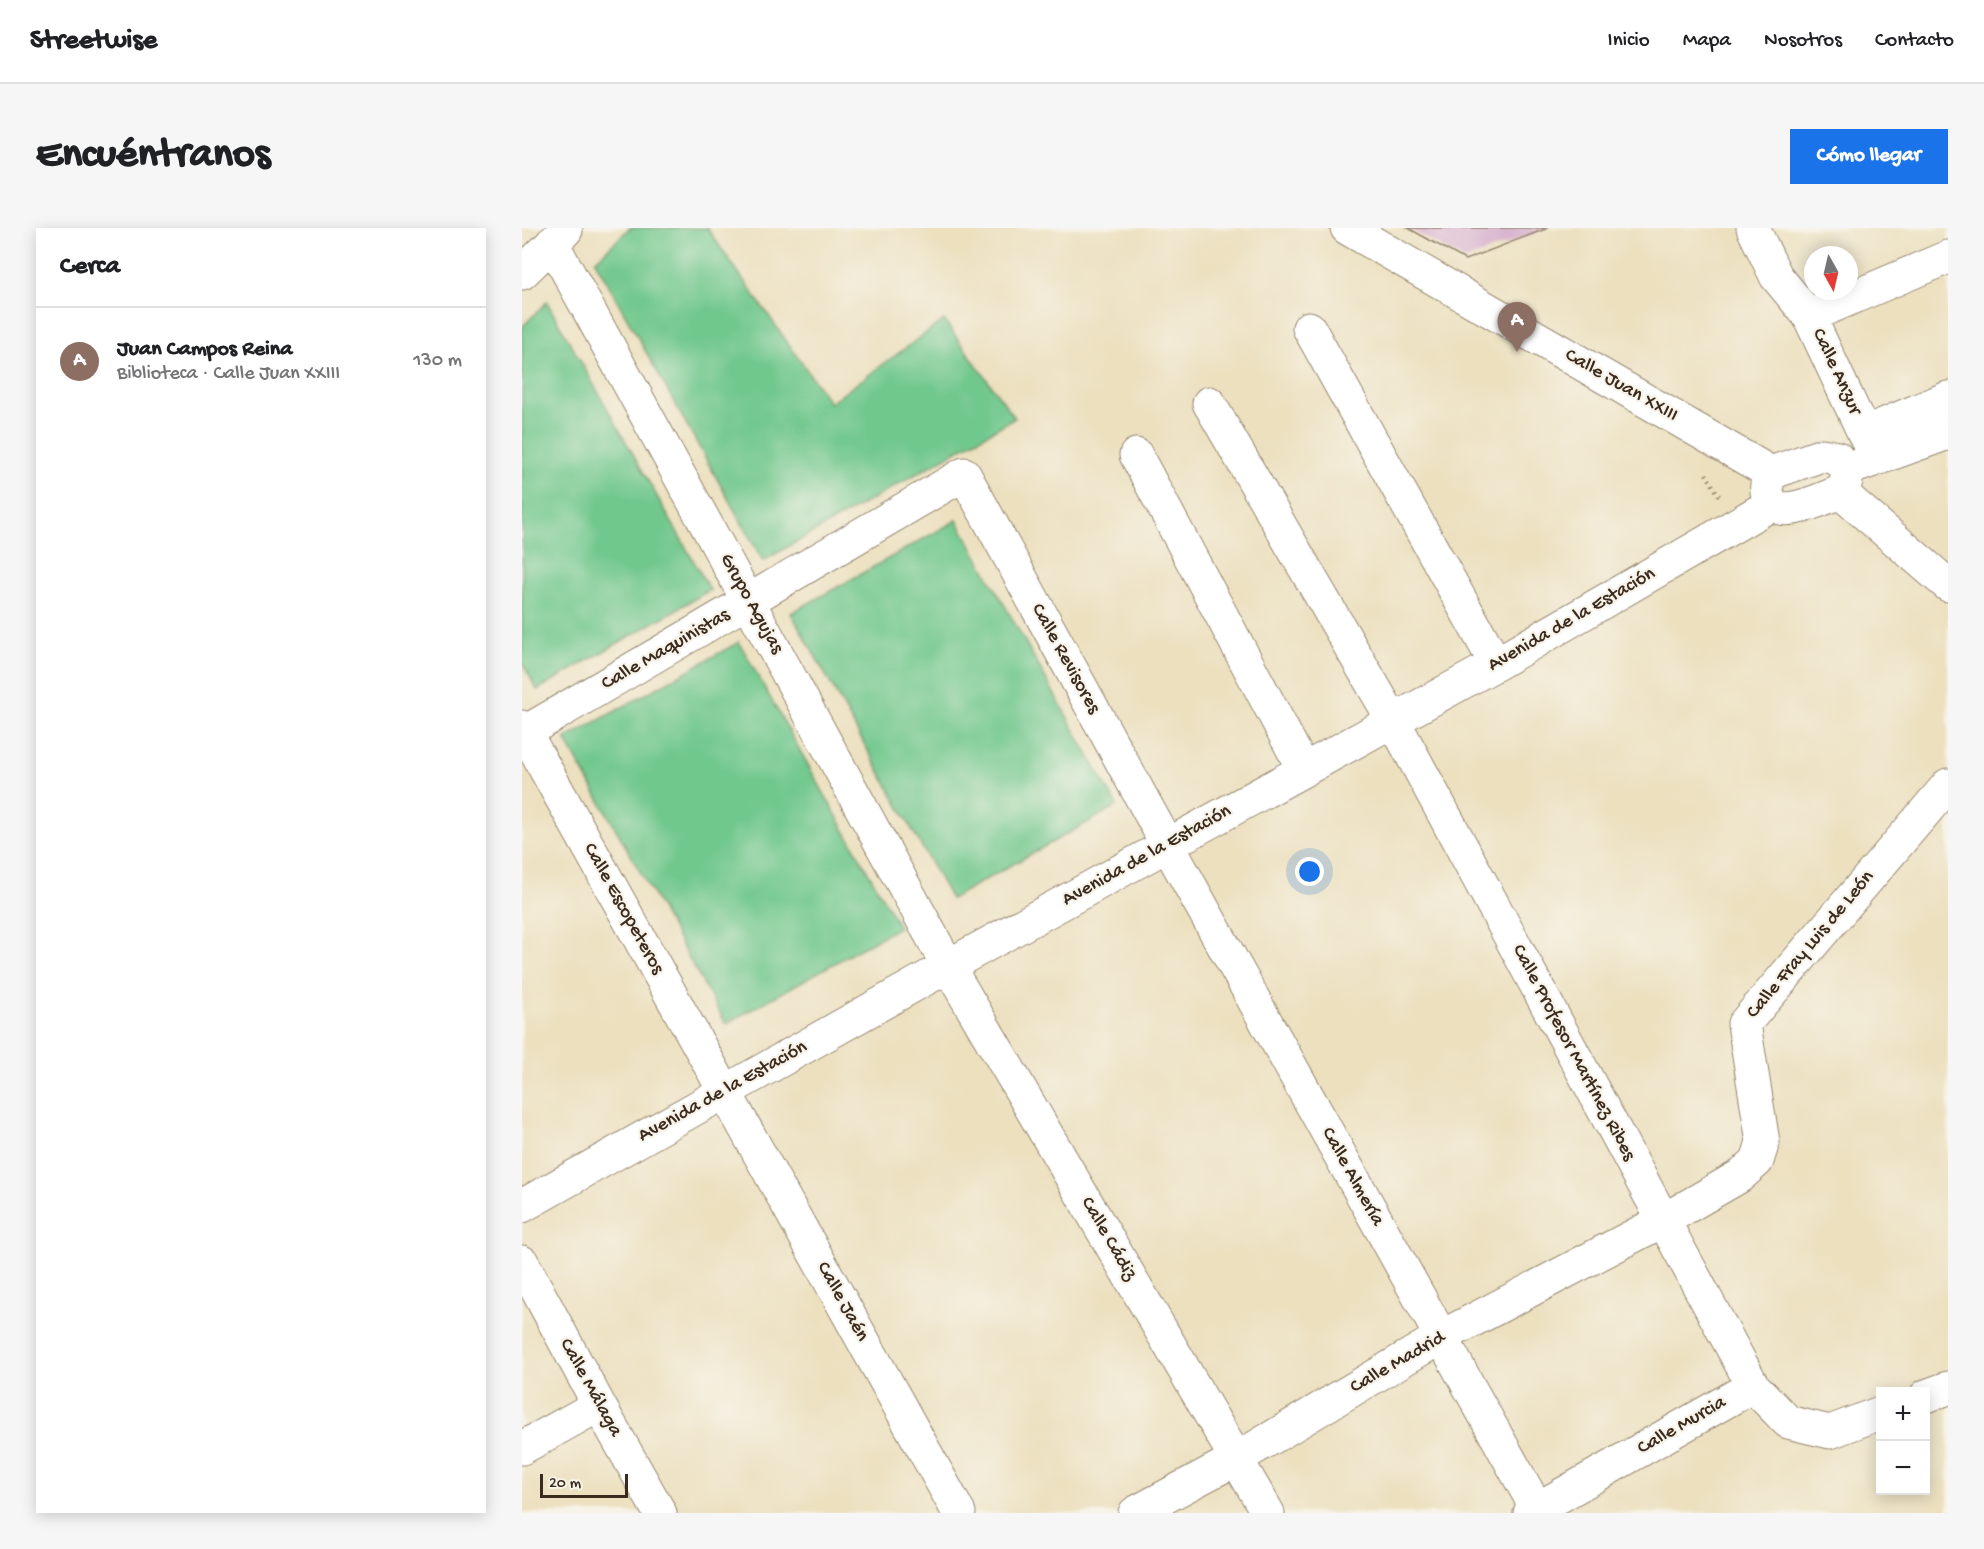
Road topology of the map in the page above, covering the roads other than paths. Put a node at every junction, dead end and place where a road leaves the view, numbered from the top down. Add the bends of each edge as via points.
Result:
1 (1347, 228) edge
2 (1753, 228) edge
3 (560, 236) edge
4 (1948, 257) edge
5 (522, 273) edge
6 (1809, 316) junction
7 (1309, 328) dead end
8 (1948, 398) edge
9 (1209, 402) dead end
10 (1948, 433) edge
11 (1136, 455) dead end
12 (1857, 463) junction
13 (964, 474) joint
14 (1771, 489) junction
15 (1948, 585) edge
16 (749, 601) junction
17 (1496, 664) junction
18 (1393, 720) junction
19 (523, 731) edge
20 (1304, 770) junction
21 (1948, 785) edge
22 (1167, 844) junction
23 (948, 966) junction
24 (724, 1092) junction
25 (522, 1206) edge
26 (1664, 1220) junction
27 (522, 1262) edge
28 (1441, 1337) junction
29 (1753, 1386) junction
30 (1948, 1388) edge
31 (1930, 1395) edge
32 (599, 1405) junction
33 (1876, 1415) edge
34 (522, 1448) edge
35 (1236, 1459) junction
36 (1534, 1511) edge
37 (660, 1513) edge
38 (959, 1513) edge
39 (1136, 1513) edge
40 (1268, 1513) edge

1 - 14 street, Calle Juan XXIII
2 - 6 street, Calle Anzur via 1776,276
3 - 5 street
3 - 16 street, Grupo Agujas
4 - 6 street
6 - 12 street, Calle Anzur
7 - 17 street
8 - 12 street
9 - 18 street, Calle Profesor Martínez Ribes
10 - 12 street
11 - 20 street
12 - 14 street via 1791,510 1781,510
12 - 15 street
13 - 16 street, Calle Maquinistas
13 - 22 street, Calle Revisores
14 - 17 street, Avenida de la Estación
16 - 19 street, Calle Maquinistas
16 - 23 street, Grupo Agujas
17 - 18 street, Avenida de la Estación
18 - 20 street, Avenida de la Estación
18 - 26 street, Calle Profesor Martínez Ribes
19 - 24 street, Calle Escopeteros
20 - 22 street, Avenida de la Estación
21 - 26 street, Calle Fray Luis de León via 1744,1024 1763,1142 1757,1161 1740,1176
22 - 23 street, Avenida de la Estación
22 - 28 street, Calle Almería
23 - 24 street, Avenida de la Estación
23 - 35 street, Calle Cádiz
24 - 25 street, Avenida de la Estación
24 - 38 street, Calle Jaén
26 - 28 street, Calle Madrid
26 - 29 street, Calle Profesor Martínez Ribes
27 - 32 street, Calle Málaga
28 - 35 street, Calle Madrid
28 - 36 street, Calle Almería
29 - 33 street via 1788,1422 1830,1432
29 - 36 street, Calle Murcia
30 - 31 street
32 - 34 street
32 - 37 street, Calle Málaga
35 - 39 street, Calle Madrid
35 - 40 street, Calle Cádiz

